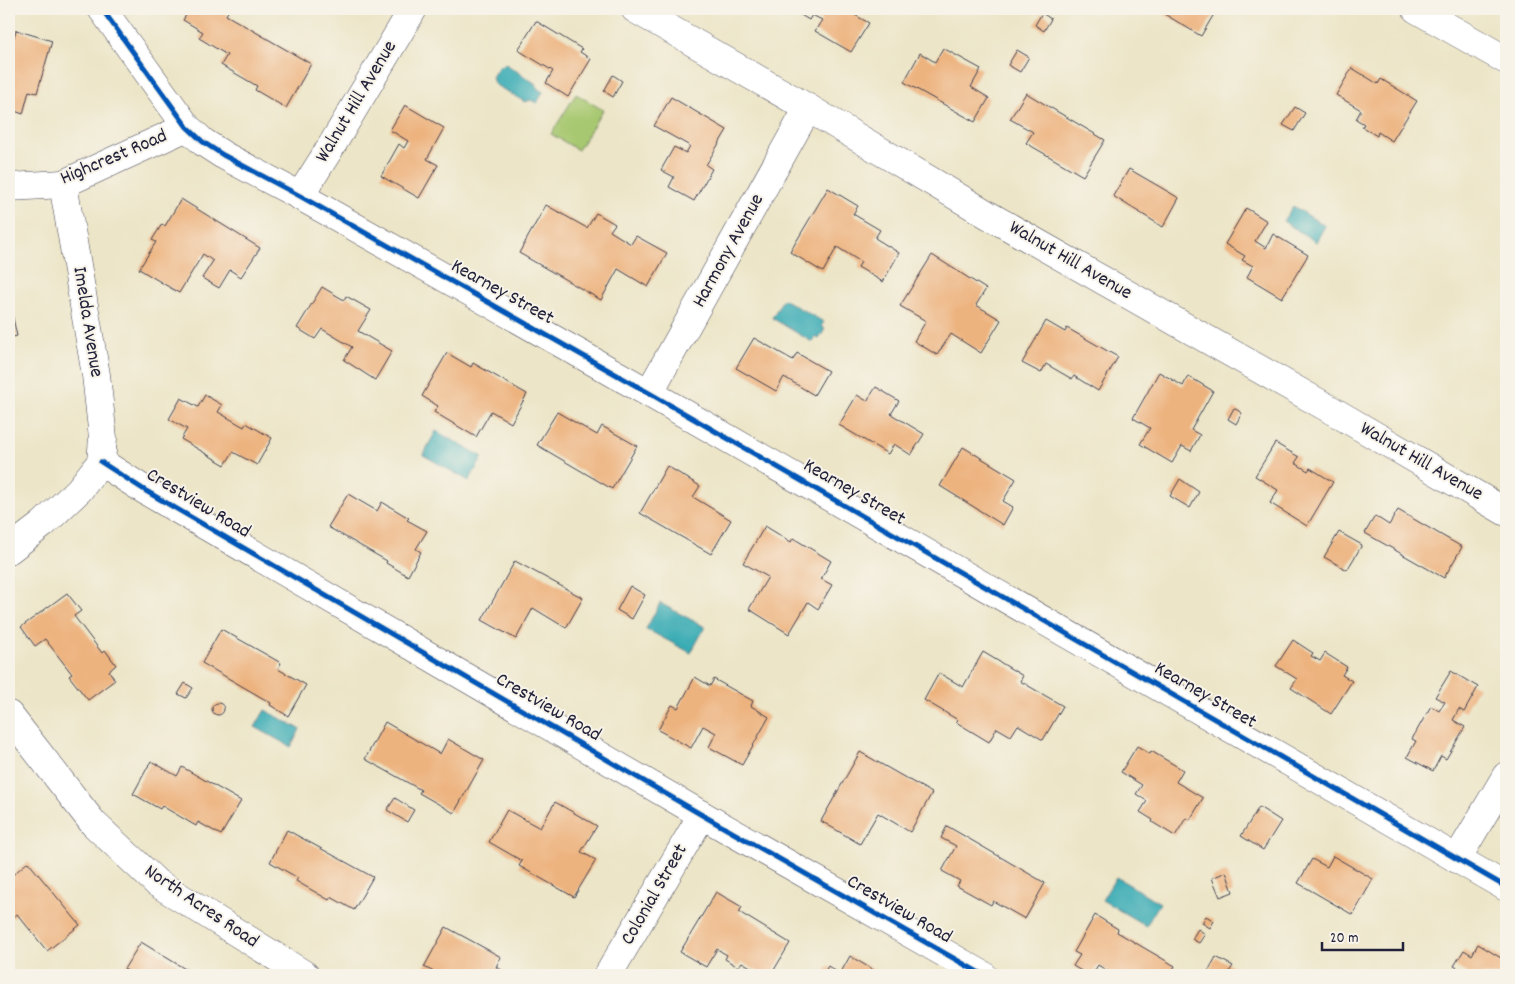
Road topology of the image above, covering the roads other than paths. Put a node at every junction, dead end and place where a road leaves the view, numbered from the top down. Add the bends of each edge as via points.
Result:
1 (102, 9) edge
2 (413, 9) edge
3 (634, 9) edge
4 (1416, 9) edge
5 (1506, 60) edge
6 (808, 108) junction
7 (187, 127) junction
8 (63, 184) junction
9 (9, 187) edge
10 (300, 196) junction
11 (650, 393) junction
12 (101, 462) junction
13 (1506, 512) edge
14 (9, 550) edge
15 (9, 715) edge
16 (1506, 776) edge
17 (702, 815) junction
18 (1457, 859) junction
19 (1506, 887) edge
20 (304, 975) edge
21 (608, 975) edge
22 (983, 975) edge

1 - 7 street, Kearney Street
2 - 10 street, Walnut Hill Avenue
3 - 6 street, Walnut Hill Avenue
4 - 5 street
6 - 11 street, Harmony Avenue
6 - 13 street, Walnut Hill Avenue
7 - 8 street, Highcrest Road
7 - 10 street, Kearney Street via 223,155
8 - 9 street, Highcrest Road
8 - 12 street, Imelda Avenue via 96,375 103,438
10 - 11 street, Kearney Street
11 - 18 street, Kearney Street
12 - 14 street via 79,490
12 - 17 street, Crestview Road
15 - 20 street, North Acres Road via 93,823 157,883
16 - 18 street
17 - 21 street, Colonial Street
17 - 22 street, Crestview Road
18 - 19 street, Kearney Street

